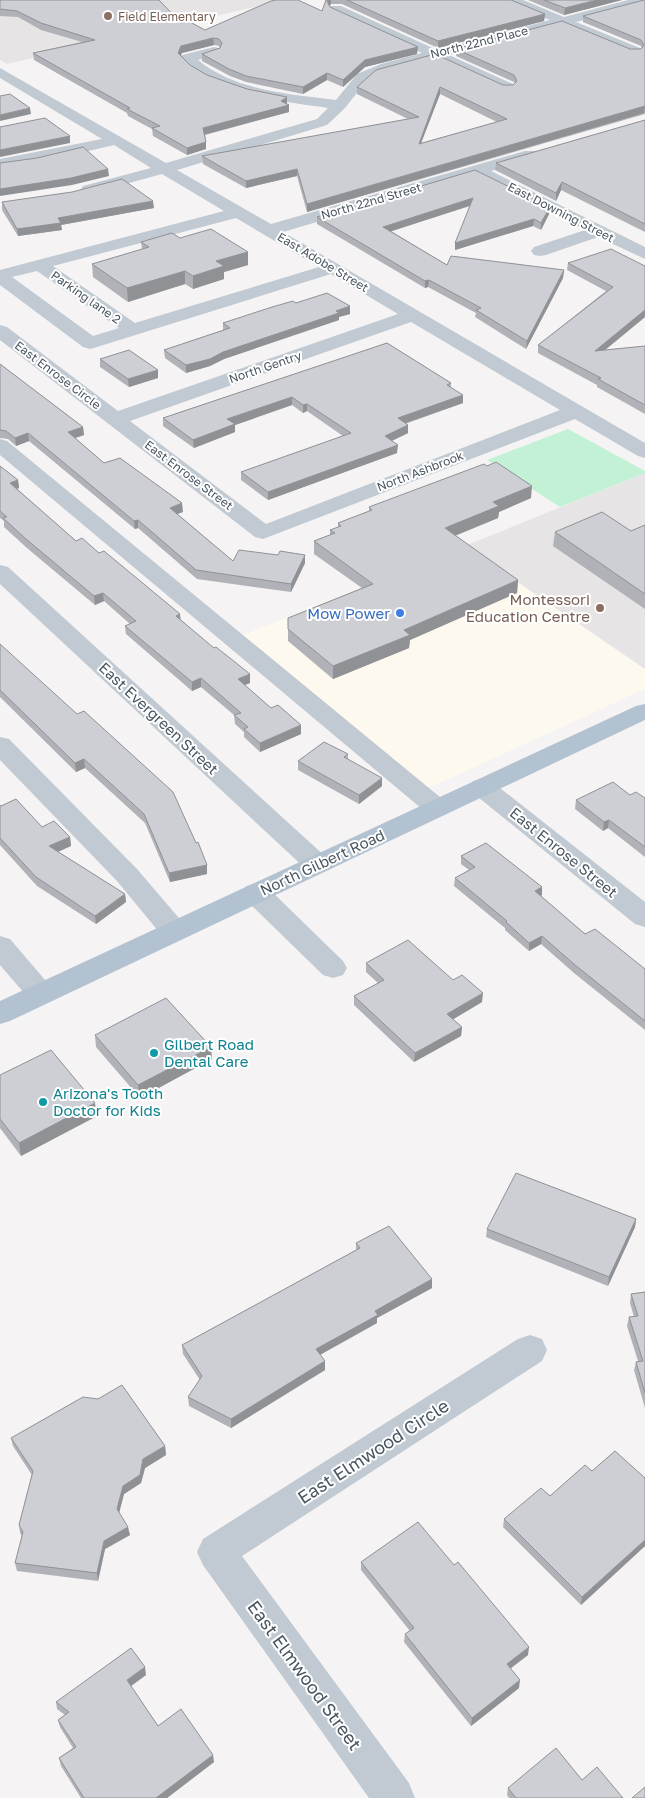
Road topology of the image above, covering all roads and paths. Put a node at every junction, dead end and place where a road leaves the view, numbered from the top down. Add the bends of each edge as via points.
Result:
1 (512, 0) edge
2 (644, 0) edge
3 (336, 9) edge
4 (562, 21) junction
5 (214, 50) edge
6 (635, 51) edge
7 (435, 54) junction
8 (0, 72) edge
9 (26, 87) junction
10 (508, 87) edge
11 (9, 91) dead end
12 (341, 111) junction
13 (71, 112) junction
14 (45, 118) edge
15 (117, 140) junction
16 (542, 150) edge
17 (0, 164) edge
18 (165, 168) junction
19 (477, 170) junction
20 (72, 192) edge
21 (220, 200) junction
22 (240, 212) junction
23 (270, 230) junction
24 (600, 231) junction
25 (540, 251) dead end
26 (645, 254) edge
27 (0, 258) edge
28 (40, 265) junction
29 (334, 268) junction
30 (0, 276) edge
31 (414, 315) junction
32 (133, 330) junction
33 (0, 331) edge
34 (577, 411) junction
35 (115, 419) junction
36 (0, 445) edge
37 (645, 452) edge
38 (262, 532) joint
39 (0, 572) edge
40 (645, 711) edge
41 (0, 745) edge
42 (482, 787) junction
43 (437, 808) junction
44 (317, 864) junction
45 (256, 893) junction
46 (645, 918) edge
47 (174, 931) junction
48 (0, 946) edge
49 (333, 968) dead end
50 (41, 994) junction
51 (0, 1013) edge
52 (530, 1350) dead end
53 (216, 1552) joint
54 (394, 1798) edge

1 - 4 street
2 - 4 street, North 22nd Place
3 - 7 street
4 - 6 street
4 - 7 street, North 22nd Place
5 - 12 street via 187,58 210,74 235,85
7 - 10 street
7 - 12 street, North 22nd Place via 370,72 362,77
8 - 9 street, East Adobe Street
9 - 11 street
9 - 13 street, East Adobe Street
12 - 18 street, North 22nd Place via 308,127
13 - 14 street
13 - 15 street, East Adobe Street
15 - 17 street
15 - 18 street, East Adobe Street
16 - 19 street, North 22nd Street
18 - 20 street, North 22nd Place
18 - 21 street, East Adobe Street
19 - 23 street, North 22nd Street
19 - 24 street, East Downing Street
21 - 22 street, East Adobe Street
21 - 27 street
22 - 23 street, East Adobe Street
22 - 28 street
23 - 29 street, East Adobe Street
24 - 25 street
24 - 26 street, East Downing Street
28 - 30 street
28 - 32 street, Parking lane 2
29 - 31 street, East Adobe Street
29 - 32 street
30 - 32 street via 90,343
31 - 34 street, East Adobe Street
31 - 35 street, North Gentry
33 - 35 street, East Enrose Circle
34 - 37 street, East Adobe Street
34 - 38 street, North Ashbrook
35 - 38 street, East Enrose Street
36 - 43 street
39 - 44 street, East Evergreen Street
40 - 42 main road, North Gilbert Road
41 - 47 street via 127,875
42 - 43 main road, North Gilbert Road
42 - 46 street, East Enrose Street
43 - 44 main road, North Gilbert Road
44 - 45 main road, North Gilbert Road
45 - 47 main road, North Gilbert Road
45 - 49 street
47 - 50 main road, North Gilbert Road
48 - 50 street
50 - 51 main road, North Gilbert Road
52 - 53 street, East Elmwood Circle
53 - 54 street, East Elmwood Street

